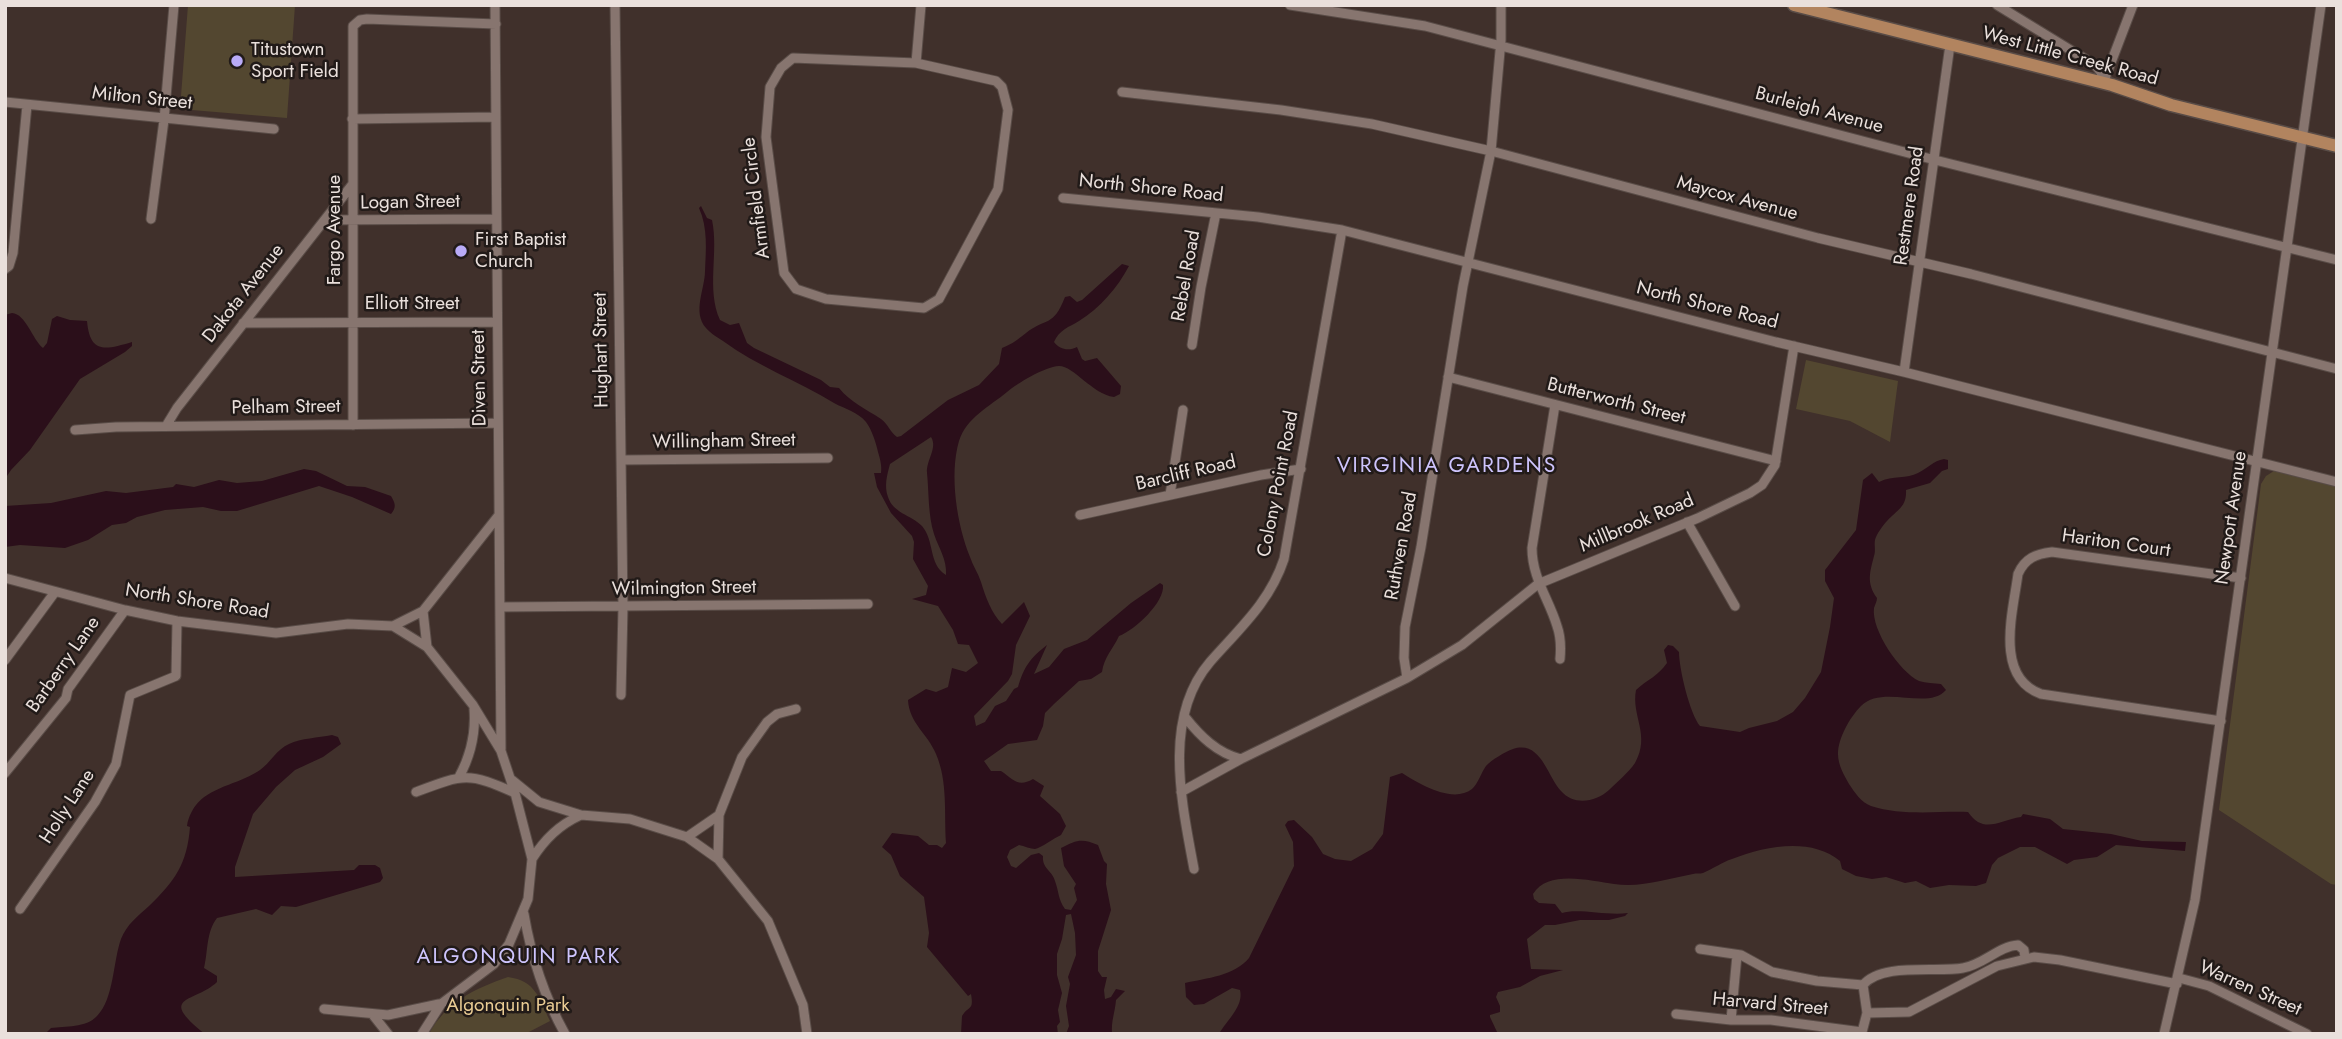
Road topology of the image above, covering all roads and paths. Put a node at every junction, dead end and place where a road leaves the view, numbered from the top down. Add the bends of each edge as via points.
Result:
1 (173, 5) edge
2 (495, 5) edge
3 (615, 5) edge
4 (921, 5) edge
5 (1290, 5) edge
6 (1501, 5) edge
7 (1794, 5) edge
8 (1997, 5) edge
9 (2133, 5) edge
10 (2321, 5) edge
11 (496, 24) junction
12 (1950, 45) junction
13 (1500, 46) junction
14 (916, 63) junction
15 (2103, 83) junction
16 (1122, 92) dead end
17 (5, 102) edge
18 (27, 105) junction
19 (496, 117) junction
20 (164, 120) junction
21 (352, 120) junction
22 (274, 129) dead end
23 (2304, 138) junction
24 (2337, 146) edge
25 (1490, 151) junction
26 (1935, 160) junction
27 (352, 185) junction
28 (1063, 198) dead end
29 (1216, 213) junction
30 (151, 219) dead end
31 (496, 219) junction
32 (325, 220) junction
33 (353, 221) junction
34 (1342, 230) junction
35 (2285, 247) junction
36 (2337, 260) edge
37 (1468, 262) junction
38 (1919, 263) junction
39 (5, 269) edge
40 (353, 322) junction
41 (497, 322) junction
42 (243, 323) junction
43 (1192, 345) dead end
44 (1794, 346) junction
45 (2271, 351) junction
46 (2337, 369) edge
47 (1904, 372) junction
48 (1448, 377) junction
49 (1555, 405) junction
50 (1183, 410) dead end
51 (498, 423) junction
52 (353, 425) junction
53 (166, 426) junction
54 (75, 430) dead end
55 (828, 458) dead end
56 (621, 460) junction
57 (1776, 461) junction
58 (2258, 462) junction
59 (1301, 469) junction
60 (2337, 482) edge
61 (1170, 495) junction
62 (499, 515) junction
63 (1080, 515) dead end
64 (1687, 522) junction
65 (5, 578) edge
66 (2241, 578) junction
67 (1538, 584) junction
68 (55, 592) junction
69 (868, 604) dead end
70 (1735, 606) dead end
71 (500, 607) junction
72 (623, 607) junction
73 (125, 610) junction
74 (423, 611) junction
75 (177, 621) junction
76 (393, 626) junction
77 (427, 647) junction
78 (1560, 659) dead end
79 (5, 660) edge
80 (1407, 678) junction
81 (621, 695) dead end
82 (473, 705) junction
83 (796, 709) dead end
84 (1185, 717) junction
85 (2221, 721) junction
86 (501, 751) junction
87 (1241, 759) junction
88 (5, 773) edge
89 (458, 777) junction
90 (511, 779) junction
91 (416, 792) dead end
92 (1181, 792) junction
93 (515, 793) junction
94 (581, 815) junction
95 (719, 815) junction
96 (687, 837) junction
97 (533, 859) junction
98 (718, 859) junction
99 (1194, 869) dead end
100 (20, 909) dead end
101 (524, 912) junction
102 (1700, 949) dead end
103 (1737, 955) junction
104 (2025, 958) junction
105 (2178, 981) junction
106 (1863, 985) junction
107 (440, 1004) junction
108 (324, 1009) dead end
109 (1867, 1013) junction
110 (1676, 1014) dead end
111 (373, 1015) junction
112 (1731, 1020) junction
113 (1862, 1032) edge
114 (388, 1034) edge
115 (422, 1034) edge
116 (565, 1034) edge
117 (807, 1034) edge
118 (2164, 1034) edge
119 (2307, 1034) edge

1 - 20 street
2 - 11 street, Diven Street
3 - 56 street, Hughart Street
4 - 14 street
5 - 13 street, Burleigh Avenue via 1425,26
6 - 13 street, Ruthven Road
7 - 12 main road, West Little Creek Road
8 - 15 street via 2095,65
9 - 15 street
10 - 23 street, Newport Avenue
11 - 19 street, Diven Street
11 - 21 street, Fargo Avenue via 360,19 352,35
12 - 15 main road, West Little Creek Road
12 - 26 street, Restmere Road
13 - 25 street, Ruthven Road
13 - 26 street, Burleigh Avenue
14 - 14 street, Armfield Circle via 793,58 770,88 765,137 784,273 796,289 826,299 923,308 939,299 995,195 1008,110 1002,87 996,81
15 - 23 main road, West Little Creek Road
16 - 25 street, Maycox Avenue via 1371,124
17 - 18 street, Milton Street
18 - 20 street, Milton Street
18 - 39 street via 13,253
19 - 21 street
19 - 31 street, Diven Street
20 - 22 street, Milton Street
20 - 30 street
21 - 27 street, Fargo Avenue
23 - 24 main road, West Little Creek Road
23 - 35 street, Newport Avenue
25 - 37 street, Ruthven Road
25 - 38 street, Maycox Avenue
26 - 35 street, Burleigh Avenue
26 - 38 street, Restmere Road
27 - 32 street, Dakota Avenue
27 - 33 street, Fargo Avenue
28 - 29 street, North Shore Road
29 - 34 street, North Shore Road
29 - 43 street, Rebel Road
31 - 33 street, Logan Street
31 - 41 street, Diven Street
32 - 33 street, Logan Street
32 - 42 street, Dakota Avenue
33 - 40 street, Fargo Avenue
34 - 37 street, North Shore Road
34 - 59 street, Colony Point Road
35 - 36 street, Burleigh Avenue
35 - 45 street, Newport Avenue
37 - 44 street, North Shore Road
37 - 48 street, Ruthven Road
38 - 45 street, Maycox Avenue
38 - 47 street, Restmere Road
40 - 41 street, Elliott Street
40 - 42 street, Elliott Street
40 - 52 street, Fargo Avenue
41 - 51 street, Diven Street
42 - 53 street, Dakota Avenue
44 - 47 street, North Shore Road
44 - 57 street, Millbrook Road
45 - 46 street, Maycox Avenue
45 - 58 street, Newport Avenue
47 - 58 street, North Shore Road
48 - 49 street, Butterworth Street
48 - 80 street, Ruthven Road via 1405,627
49 - 57 street, Butterworth Street
49 - 67 street via 1532,548
50 - 61 street
51 - 52 street, Pelham Street
51 - 62 street, Diven Street
52 - 53 street, Pelham Street
53 - 54 street, Pelham Street
55 - 56 street, Willingham Street
56 - 72 street, Hughart Street
57 - 64 street, Millbrook Road via 1769,476 1751,493
58 - 60 street, North Shore Road
58 - 66 street, Newport Avenue
59 - 61 street, Barcliff Road
59 - 84 street, Colony Point Road via 1277,579 1253,616 1202,673
61 - 63 street, Barcliff Road
62 - 71 street, Diven Street
62 - 74 street
64 - 67 street, Millbrook Road
64 - 70 street
65 - 68 street, North Shore Road
66 - 85 street, Newport Avenue
66 - 85 street, Hariton Court via 2052,552 2031,557 2018,574 2010,650 2016,673 2028,688 2041,694
67 - 78 street via 1557,624
67 - 80 street, Millbrook Road via 1462,645
68 - 73 street, North Shore Road
68 - 79 street
69 - 72 street, Wilmington Street
71 - 72 street, Wilmington Street
71 - 86 street, Diven Street
72 - 81 street, Hughart Street
73 - 75 street, North Shore Road
73 - 88 street, Barberry Lane via 66,698
74 - 76 street
74 - 77 street
75 - 76 street, North Shore Road via 276,633 348,624
75 - 100 street, Holly Lane via 176,676 130,695 116,764
76 - 77 street, North Shore Road
77 - 82 street, North Shore Road
80 - 87 street
82 - 86 street, North Shore Road
82 - 89 street via 471,751
83 - 95 street via 767,722 742,757
84 - 87 street via 1216,748
84 - 92 street, Colony Point Road
85 - 105 street, Newport Avenue via 2195,901
86 - 90 street, North Shore Road
87 - 92 street
89 - 91 street
89 - 93 street via 481,779
90 - 93 street, North Shore Road
90 - 94 street via 539,802
92 - 99 street, Colony Point Road
93 - 97 street, North Shore Road
94 - 96 street via 630,819
94 - 97 street via 558,828
95 - 96 street
95 - 98 street
96 - 98 street
97 - 101 street, North Shore Road
98 - 117 street via 768,921 803,1005
101 - 107 street, North Shore Road via 494,964
101 - 116 street via 544,992
102 - 103 street
103 - 106 street via 1772,972
103 - 112 street
104 - 105 street, Warren Street via 2051,958
104 - 106 street via 2018,944 2011,945 1965,968 1894,971 1876,975
104 - 109 street via 1997,966 1918,1009 1900,1014
105 - 118 street, Newport Avenue
105 - 119 street, Warren Street via 2209,986
106 - 109 street
107 - 111 street
107 - 115 street, North Shore Road
108 - 111 street
109 - 113 street
110 - 112 street, Harvard Street
111 - 114 street
112 - 113 street, Harvard Street via 1770,1020

